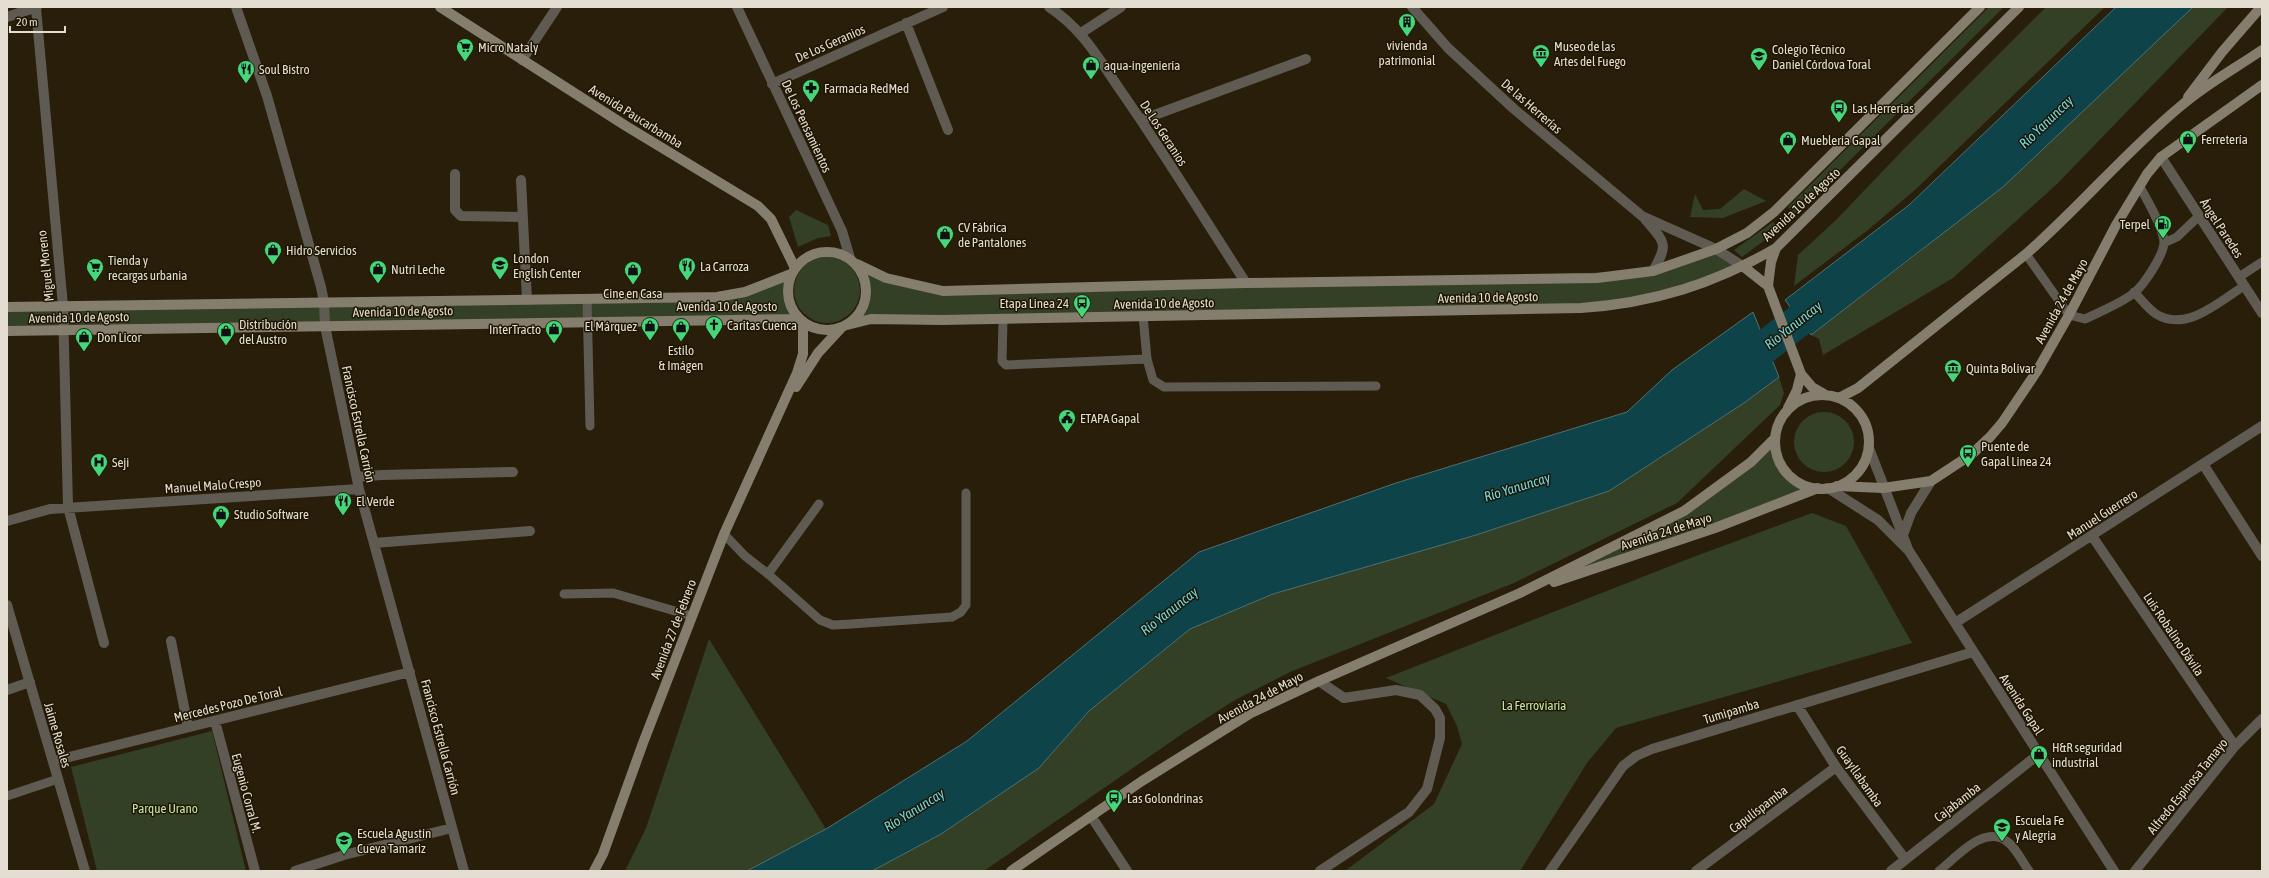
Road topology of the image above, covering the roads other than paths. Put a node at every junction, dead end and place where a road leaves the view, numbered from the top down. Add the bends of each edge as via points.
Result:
1 (36, 7) edge
2 (236, 7) edge
3 (440, 7) edge
4 (557, 7) edge
5 (737, 7) edge
6 (943, 7) edge
7 (1049, 7) edge
8 (1121, 7) edge
9 (1412, 7) edge
10 (1980, 7) edge
11 (2020, 7) edge
12 (2261, 7) edge
13 (7, 17) edge
14 (906, 23) junction
15 (1080, 33) junction
16 (2262, 50) edge
17 (1306, 59) dead end
18 (522, 60) junction
19 (772, 84) junction
20 (2262, 85) edge
21 (2182, 104) junction
22 (1141, 120) junction
23 (948, 130) dead end
24 (2161, 157) junction
25 (455, 174) dead end
26 (521, 180) dead end
27 (2140, 186) junction
28 (1642, 216) junction
29 (2199, 216) junction
30 (522, 217) junction
31 (2164, 243) junction
32 (1776, 248) junction
33 (1716, 249) junction
34 (2026, 254) junction
35 (853, 261) junction
36 (2262, 262) edge
37 (1744, 267) junction
38 (793, 271) junction
39 (1652, 271) junction
40 (2241, 281) junction
41 (1246, 283) junction
42 (1768, 286) junction
43 (2134, 292) junction
44 (587, 299) junction
45 (526, 300) junction
46 (324, 302) junction
47 (62, 306) junction
48 (7, 307) edge
49 (2262, 313) edge
50 (2069, 315) junction
51 (1143, 316) junction
52 (1003, 319) junction
53 (587, 320) junction
54 (801, 320) junction
55 (325, 326) junction
56 (844, 326) junction
57 (63, 330) junction
58 (7, 331) edge
59 (1148, 359) junction
60 (1801, 374) junction
61 (1376, 386) dead end
62 (1826, 395) junction
63 (1838, 398) junction
64 (786, 401) junction
65 (1785, 414) junction
66 (590, 426) dead end
67 (2262, 426) edge
68 (1775, 438) junction
69 (1869, 448) junction
70 (2203, 464) junction
71 (513, 472) dead end
72 (357, 477) junction
73 (1931, 481) junction
74 (1828, 488) junction
75 (1883, 488) junction
76 (359, 489) junction
77 (966, 493) dead end
78 (819, 504) dead end
79 (68, 508) junction
80 (7, 521) edge
81 (530, 531) dead end
82 (724, 534) junction
83 (1903, 535) junction
84 (2092, 536) junction
85 (374, 543) junction
86 (1909, 551) junction
87 (2262, 556) edge
88 (768, 574) junction
89 (1520, 593) junction
90 (564, 594) dead end
91 (7, 605) edge
92 (692, 616) junction
93 (1956, 623) junction
94 (171, 642) dead end
95 (104, 643) dead end
96 (1973, 652) junction
97 (410, 672) junction
98 (1319, 681) junction
99 (30, 682) junction
100 (7, 690) edge
101 (1797, 705) junction
102 (2262, 719) edge
103 (215, 721) junction
104 (188, 727) junction
105 (2235, 746) junction
106 (2039, 754) junction
107 (53, 761) junction
108 (1836, 767) junction
109 (58, 779) junction
110 (7, 796) edge
111 (1091, 816) junction
112 (452, 828) junction
113 (1905, 859) junction
114 (85, 871) edge
115 (255, 871) edge
116 (295, 871) edge
117 (464, 871) edge
118 (594, 871) edge
119 (1011, 871) edge
120 (1128, 871) edge
121 (1320, 871) edge
122 (1550, 871) edge
123 (1696, 871) edge
124 (1891, 871) edge
125 (1939, 871) edge
126 (2029, 871) edge
127 (2114, 871) edge
128 (2136, 871) edge

1 - 13 street
1 - 47 street, Miguel Moreno
2 - 46 street, Francisco Estrella Carrión via 267,96
3 - 18 main road, Avenida Paucarbamba
4 - 18 street
5 - 19 street, De Los Pensamientos
6 - 14 street, De Los Geranios
7 - 15 street, De Los Geranios via 1067,19
8 - 15 street
9 - 28 street, De las Herrerías via 1448,48 1514,109
10 - 33 main road, Avenida 10 de Agosto via 1774,212 1747,233
11 - 32 main road, Avenida 10 de Agosto
12 - 21 main road
14 - 19 street, De Los Geranios
14 - 23 street
15 - 22 street, De Los Geranios
16 - 21 main road
17 - 22 street
18 - 38 main road, Avenida Paucarbamba via 758,206 771,219
19 - 35 street, De Los Pensamientos via 842,231
20 - 24 main road, Avenida 24 de Mayo
21 - 34 main road via 2118,162 2051,232
22 - 41 street, De Los Geranios
24 - 27 main road, Avenida 24 de Mayo
24 - 29 street, Ángel Paredes
25 - 30 street via 456,210 461,216
26 - 30 street
27 - 31 lane via 2156,217
27 - 50 main road, Avenida 24 de Mayo via 2116,225
28 - 33 street, De las Herrerías
28 - 39 street, De las Herrerías via 1662,238 1664,246 1663,253
29 - 31 lane via 2177,237
29 - 40 street, Ángel Paredes
30 - 45 street
31 - 43 lane via 2158,261
32 - 37 main road, Avenida 10 de Agosto
32 - 42 main road via 1771,262
33 - 37 street, De las Herrerías
33 - 39 main road, Avenida 10 de Agosto
34 - 50 lane
34 - 63 main road via 1858,388
35 - 38 main road via 834,252 816,253 808,256
35 - 41 main road, Avenida 10 de Agosto via 886,278 943,291
35 - 56 main road via 867,285 867,297 860,313
36 - 40 lane
37 - 42 main road
37 - 51 main road, Avenida 10 de Agosto via 1659,298 1612,306 1522,310
38 - 44 main road, Avenida 10 de Agosto via 745,292 717,297
38 - 54 main road via 788,282 788,298
39 - 41 main road, Avenida 10 de Agosto via 1597,278
40 - 43 lane via 2199,316 2180,319 2168,320 2155,314
40 - 49 street, Ángel Paredes
42 - 60 main road
43 - 50 lane via 2085,319
44 - 45 main road, Avenida 10 de Agosto
44 - 53 lane
45 - 46 main road, Avenida 10 de Agosto
46 - 47 main road, Avenida 10 de Agosto
46 - 55 street, Francisco Estrella Carrión
47 - 48 main road, Avenida 10 de Agosto
47 - 57 street, Miguel Moreno
50 - 73 main road, Avenida 24 de Mayo via 2037,371 2002,423 1972,454
51 - 52 main road, Avenida 10 de Agosto
51 - 59 lane
52 - 56 main road, Avenida 10 de Agosto via 871,319
52 - 59 lane via 1002,361 1006,365
53 - 54 main road, Avenida 10 de Agosto
53 - 55 main road, Avenida 10 de Agosto
53 - 66 lane via 590,342
54 - 56 main road via 813,328 822,330
54 - 64 main road, Avenida 27 de Febrero via 803,354
55 - 57 main road, Avenida 10 de Agosto
55 - 72 street, Francisco Estrella Carrión
56 - 64 main road, Avenida 27 de Febrero via 818,353
57 - 58 main road, Avenida 10 de Agosto
57 - 79 street, Miguel Moreno
59 - 61 lane via 1153,380 1164,387
60 - 62 main road via 1812,387
60 - 65 main road via 1797,390
62 - 63 main road
62 - 65 main road via 1803,399
63 - 69 main road via 1850,404 1862,418 1869,435
64 - 82 main road, Avenida 27 de Febrero
65 - 68 main road via 1778,425
67 - 70 street, Manuel Guerrero
68 - 74 main road via 1778,456 1786,472 1801,483
68 - 89 main road, Avenida 24 de Mayo via 1751,462 1684,511
69 - 74 main road via 1858,471 1846,482
69 - 75 street, Avenida Gapal
70 - 84 street, Manuel Guerrero
70 - 87 street
71 - 72 street via 380,474
72 - 76 street, Francisco Estrella Carrión
73 - 75 main road, Avenida 24 de Mayo
73 - 83 street via 1911,512
74 - 75 main road, Avenida 24 de Mayo
74 - 86 street, Avenida Gapal via 1878,520
74 - 89 main road, Avenida 24 de Mayo
75 - 83 street, Avenida Gapal
76 - 79 street, Manuel Malo Crespo
76 - 85 street, Francisco Estrella Carrión
77 - 88 lane via 966,605 961,612 952,617 833,625 820,620
78 - 88 lane
79 - 80 street via 50,509
79 - 95 street, Miguel Moreno
81 - 85 street
82 - 88 lane via 745,556
82 - 92 main road, Avenida 27 de Febrero
83 - 86 street, Avenida Gapal
84 - 93 street, Manuel Guerrero
84 - 105 street, Luis Robalino Dávila
85 - 97 street, Francisco Estrella Carrión
86 - 93 street, Avenida Gapal
89 - 98 main road, Avenida 24 de Mayo
90 - 92 lane via 613,593
91 - 99 street, Jaime Rosales
92 - 118 main road, Avenida 27 de Febrero via 603,854
93 - 96 street, Avenida Gapal
94 - 104 street
96 - 101 street, Tumipamba
96 - 106 street, Avenida Gapal
97 - 103 street, Mercedes Pozo De Toral
97 - 112 street, Francisco Estrella Carrión
98 - 111 main road, Avenida 24 de Mayo via 1251,713
98 - 121 street via 1344,698 1396,690 1420,695 1435,709 1440,718 1432,776 1421,798 1409,812
99 - 100 street
99 - 107 street, Jaime Rosales
101 - 108 street, Guayllabamba
101 - 122 street, Tumipamba via 1636,756 1623,766
102 - 105 street, Alfredo Espinosa Tamayo
103 - 104 street, Mercedes Pozo De Toral
103 - 115 street, Eugenio Corral M.
104 - 107 street, Mercedes Pozo De Toral
105 - 128 street, Alfredo Espinosa Tamayo
106 - 113 street, Cajabamba
106 - 127 street, Avenida Gapal
107 - 109 street, Jaime Rosales
108 - 113 street, Guayllabamba
108 - 123 street, Capulispamba
109 - 110 lane
109 - 114 street, Jaime Rosales
111 - 119 main road, Avenida 24 de Mayo
111 - 120 street
112 - 116 street via 344,855
112 - 117 street, Francisco Estrella Carrión
113 - 124 street, Cajabamba
125 - 126 lane via 1976,840 1992,835 2009,842

